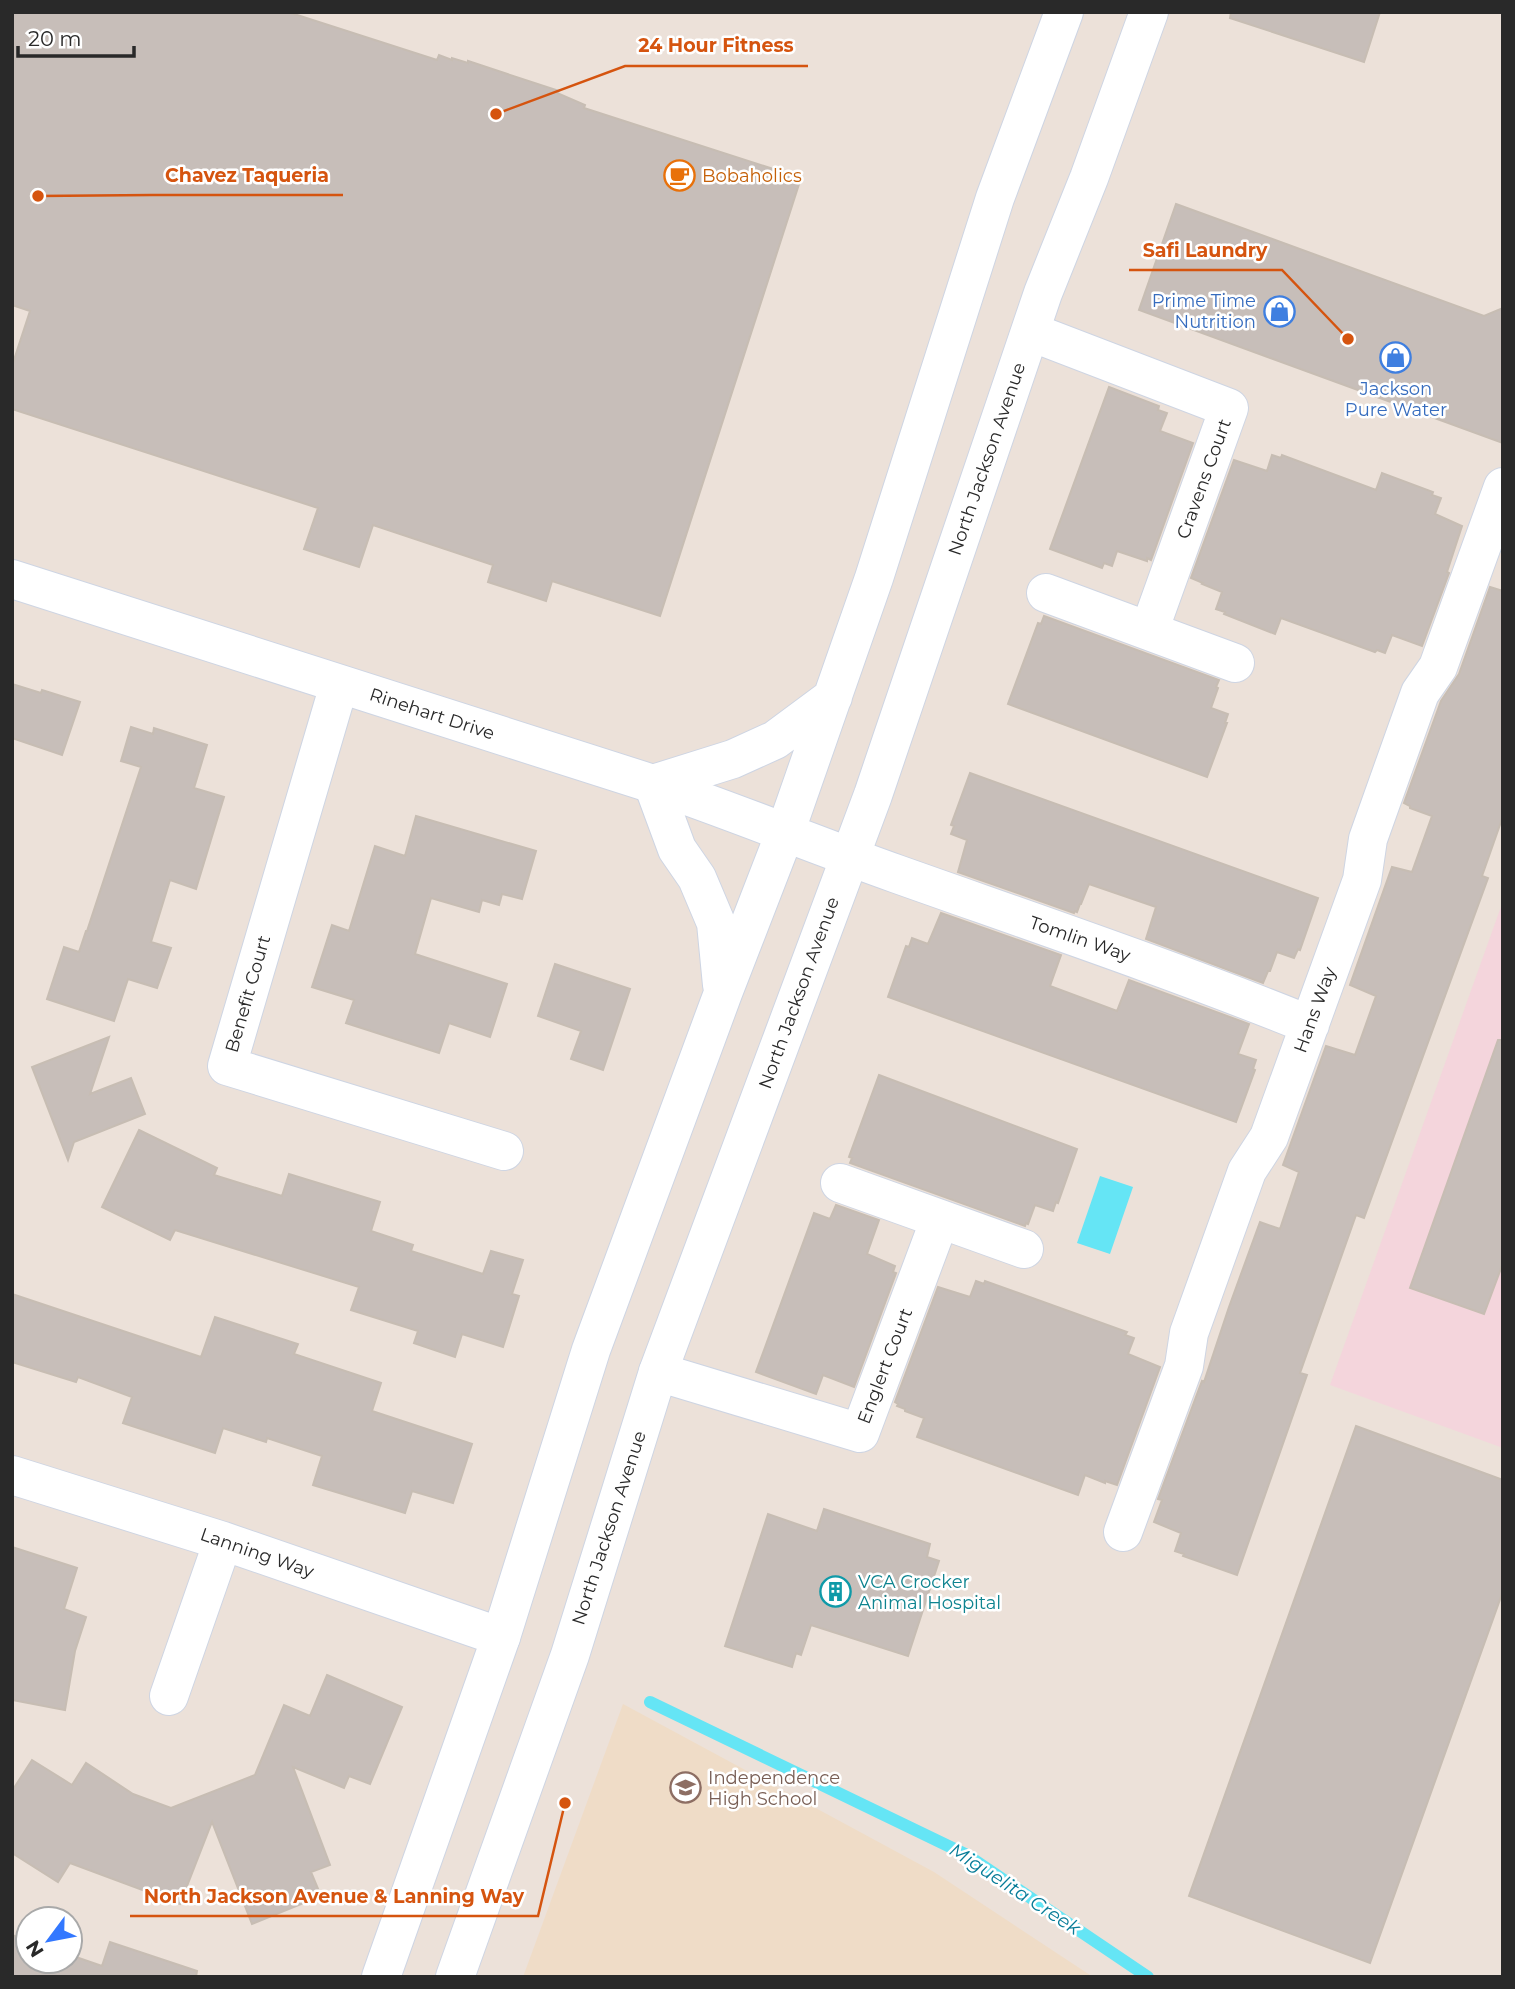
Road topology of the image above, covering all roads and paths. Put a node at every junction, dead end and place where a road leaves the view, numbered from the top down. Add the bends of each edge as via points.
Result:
1 (1064, 12) edge
2 (1149, 12) edge
3 (1031, 332) junction
4 (1503, 487) edge
5 (12, 579) edge
6 (1046, 593) dead end
7 (1149, 631) junction
8 (1235, 663) dead end
9 (339, 685) junction
10 (833, 696) junction
11 (653, 784) junction
12 (785, 833) junction
13 (849, 856) junction
14 (723, 993) junction
15 (1310, 1025) junction
16 (504, 1151) dead end
17 (840, 1183) dead end
18 (940, 1219) junction
19 (1024, 1249) dead end
20 (658, 1372) junction
21 (12, 1475) edge
22 (1123, 1532) dead end
23 (223, 1541) junction
24 (501, 1637) junction
25 (169, 1696) dead end
26 (381, 1977) edge
27 (455, 1977) edge

1 - 10 street via 995,198
2 - 3 street, North Jackson Avenue
3 - 7 street, Cravens Court via 1229,408
3 - 13 street, North Jackson Avenue
4 - 15 street, Hans Way via 1438,667 1415,705 1368,839 1362,880
5 - 9 street, Rinehart Drive
6 - 7 street
7 - 8 street
9 - 11 street, Rinehart Drive
9 - 16 street, Benefit Court via 227,1066
10 - 11 street via 775,740
10 - 12 street
11 - 12 street, Rinehart Drive
11 - 14 street via 677,849 697,878 716,923
12 - 13 street, Rinehart Drive
12 - 14 street
13 - 15 street, Tomlin Way
13 - 20 street, North Jackson Avenue
14 - 24 street via 592,1350
15 - 22 street, Hans Way via 1269,1137 1247,1171 1189,1333 1184,1366
17 - 18 street
18 - 19 street
18 - 20 street, Englert Court via 860,1433
20 - 27 street, North Jackson Avenue via 570,1655
21 - 23 street, Lanning Way
23 - 24 street, Lanning Way
23 - 25 street
24 - 26 street

